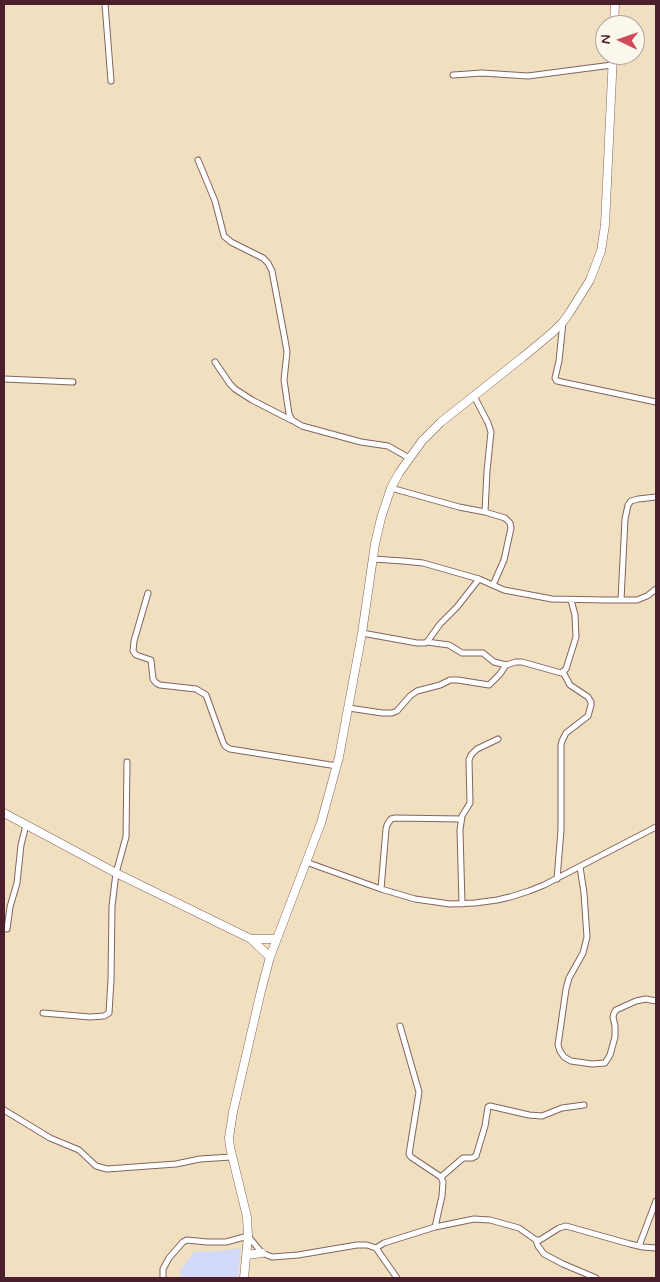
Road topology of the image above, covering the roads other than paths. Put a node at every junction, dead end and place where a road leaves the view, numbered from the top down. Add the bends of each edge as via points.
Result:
1 (106, 4) edge
2 (612, 65) joint
3 (453, 75) dead end
4 (111, 81) dead end
5 (198, 160) dead end
6 (563, 322) junction
7 (216, 362) dead end
8 (4, 379) edge
9 (73, 382) dead end
10 (474, 396) junction
11 (656, 402) edge
12 (292, 420) junction
13 (409, 458) junction
14 (391, 488) junction
15 (656, 498) edge
16 (485, 512) junction
17 (373, 559) junction
18 (479, 579) junction
19 (493, 585) junction
20 (656, 589) edge
21 (148, 593) dead end
22 (571, 600) junction
23 (621, 600) junction
24 (362, 633) junction
25 (427, 642) junction
26 (506, 665) junction
27 (563, 672) junction
28 (349, 708) junction
29 (498, 739) dead end
30 (127, 762) dead end
31 (337, 766) junction
32 (4, 813) edge
33 (461, 819) junction
34 (26, 825) junction
35 (656, 828) edge
36 (306, 862) junction
37 (580, 867) junction
38 (116, 873) junction
39 (557, 879) junction
40 (382, 889) junction
41 (462, 904) junction
42 (7, 929) dead end
43 (251, 939) junction
44 (276, 940) junction
45 (270, 957) junction
46 (656, 1001) edge
47 (43, 1013) dead end
48 (400, 1026) dead end
49 (584, 1105) dead end
50 (4, 1110) edge
51 (232, 1157) junction
52 (441, 1177) junction
53 (656, 1201) edge
54 (435, 1227) junction
55 (248, 1236) junction
56 (536, 1240) junction
57 (639, 1246) junction
58 (376, 1248) junction
59 (656, 1248) edge
60 (262, 1253) junction
61 (246, 1255) junction
62 (162, 1278) edge
63 (244, 1278) edge
64 (397, 1278) edge
65 (596, 1278) edge

1 - 4 street
2 - 3 street via 528,76
2 - 6 street via 603,242 590,280
5 - 12 street via 215,201 224,236 263,258 272,271 287,352 284,380
6 - 10 street
6 - 11 street via 557,381
7 - 12 street via 235,389
8 - 9 street
10 - 13 street via 434,428
10 - 16 street via 491,432
12 - 13 street via 302,426 361,442 388,446
13 - 14 street
14 - 16 street
14 - 17 street via 378,526
15 - 23 street via 638,499 628,505
16 - 19 street via 505,518 511,528 504,560
17 - 18 street via 415,562
17 - 24 street
18 - 19 street
18 - 25 street
19 - 22 street via 504,590
20 - 23 street via 637,600
21 - 31 street via 132,649 136,655 151,660 156,683 196,690 206,695 222,742 228,748
22 - 23 street
22 - 27 street via 576,638
24 - 25 street
24 - 28 street
25 - 26 street via 449,646 462,653 483,653 494,662
26 - 27 street via 522,662
26 - 28 street via 490,685 450,680 417,691 392,713
27 - 39 street via 570,685 588,697 591,705 588,716 566,733 561,745 561,830
28 - 31 street
29 - 33 street via 477,749 469,757 470,803
30 - 38 street via 126,837
31 - 36 street
32 - 34 street
33 - 40 street via 391,820 386,829
33 - 41 street
34 - 38 street
34 - 42 street
35 - 37 street
36 - 40 street
36 - 44 street
37 - 39 street
37 - 46 street via 587,937 566,989 558,1045 560,1051 571,1061 605,1063 615,1037 613,1017 616,1010 636,1001
38 - 43 street
38 - 47 street via 108,1013 90,1017
39 - 41 street via 503,899
40 - 41 street via 424,901
43 - 44 street
43 - 45 street
44 - 45 street
45 - 51 street via 229,1138
48 - 52 street via 419,1092 409,1154
49 - 52 street via 562,1108 542,1116 488,1107 476,1156 463,1158
50 - 51 street via 50,1138 79,1150 96,1166 107,1169
51 - 55 street via 247,1218
52 - 54 street via 442,1196
53 - 57 street
54 - 56 street via 490,1220 519,1228
54 - 58 street
55 - 60 street
55 - 61 street
55 - 62 street via 226,1242 187,1240 169,1258
56 - 57 street via 566,1226
56 - 65 street via 544,1254
57 - 59 street
58 - 60 street via 357,1245 279,1257
58 - 64 street
60 - 61 street
61 - 63 street

